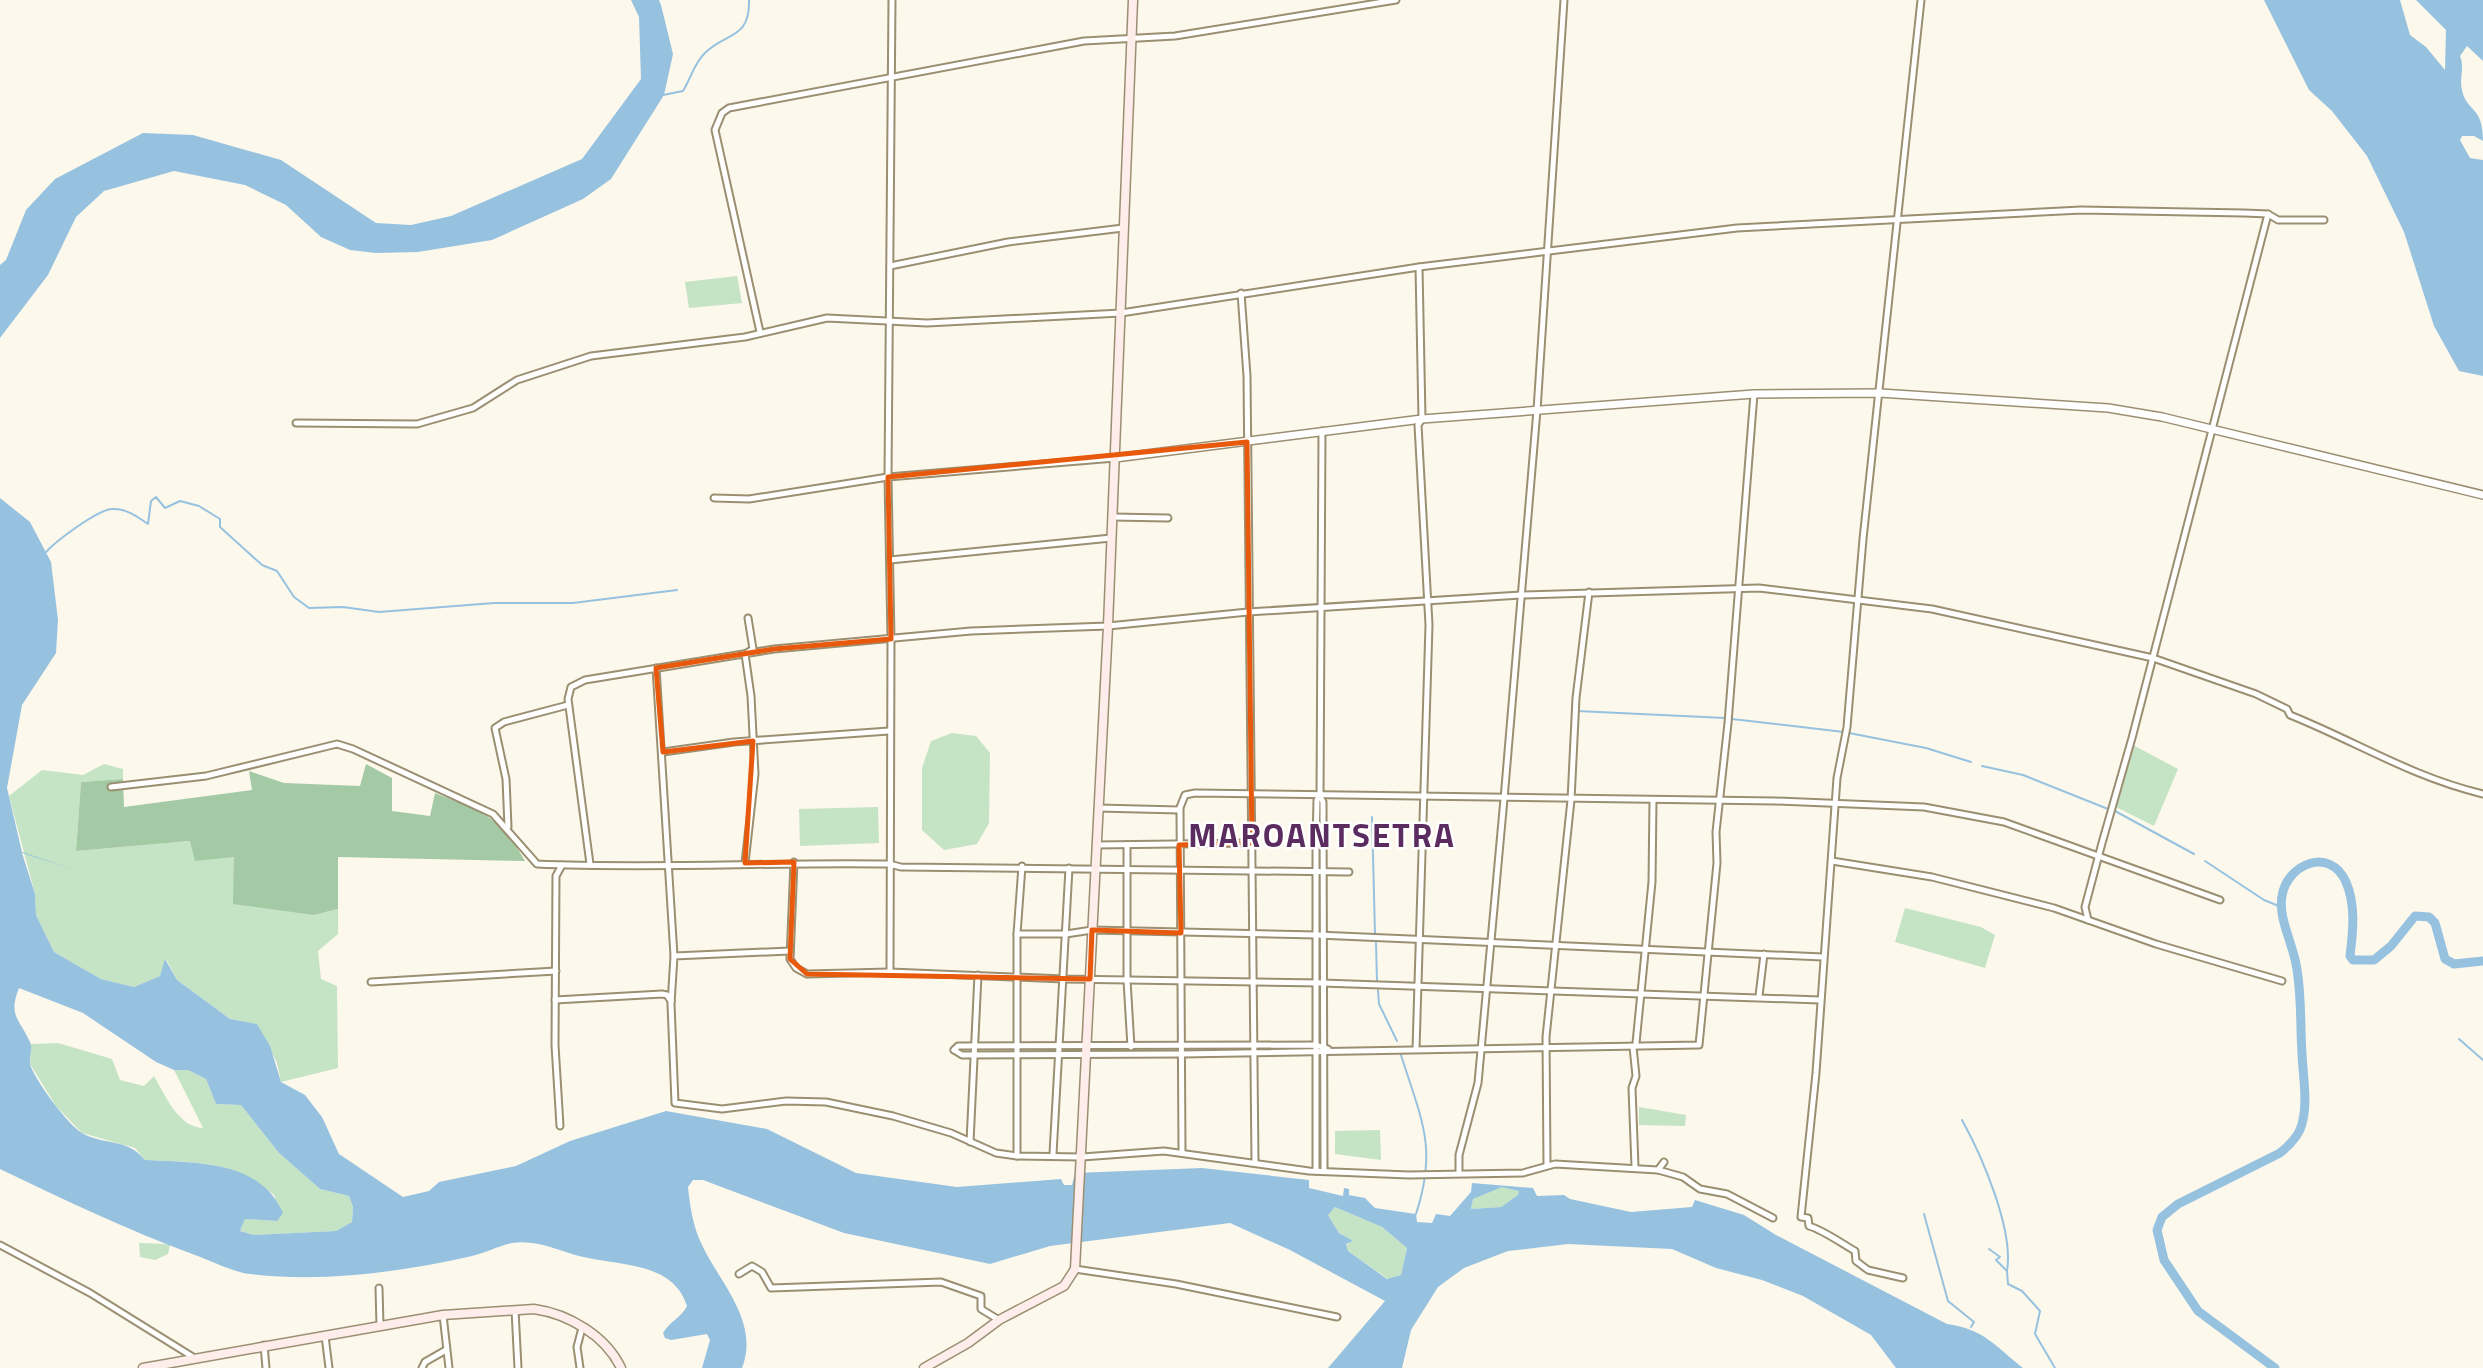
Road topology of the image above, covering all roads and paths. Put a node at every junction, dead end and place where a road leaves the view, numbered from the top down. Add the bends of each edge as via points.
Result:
1 (891, 0) edge
2 (1133, 0) edge
3 (1396, 0) edge
4 (1564, 0) edge
5 (1922, 0) edge
6 (1130, 38) junction
7 (889, 80) junction
8 (2268, 214) junction
9 (1897, 218) junction
10 (2324, 220) dead end
11 (1123, 228) junction
12 (1545, 251) junction
13 (890, 266) junction
14 (1419, 267) junction
15 (1241, 293) junction
16 (1121, 313) junction
17 (889, 320) junction
18 (760, 332) junction
19 (1880, 393) junction
20 (1754, 394) junction
21 (1537, 410) junction
22 (1422, 419) junction
23 (296, 423) dead end
24 (2212, 428) junction
25 (1322, 431) junction
26 (1247, 442) junction
27 (1115, 458) junction
28 (888, 477) junction
29 (2483, 495) edge
30 (714, 498) dead end
31 (1112, 517) junction
32 (1168, 518) dead end
33 (1111, 538) junction
34 (890, 560) junction
35 (1737, 590) junction
36 (1589, 592) junction
37 (1521, 595) junction
38 (1858, 599) junction
39 (1429, 601) junction
40 (1320, 608) junction
41 (1248, 612) junction
42 (748, 618) dead end
43 (1108, 626) junction
44 (891, 639) junction
45 (745, 654) junction
46 (2153, 658) junction
47 (656, 668) junction
48 (569, 705) junction
49 (889, 731) junction
50 (753, 741) junction
51 (663, 752) junction
52 (111, 787) dead end
53 (2483, 794) edge
54 (1251, 796) junction
55 (1320, 796) junction
56 (1424, 797) junction
57 (1504, 799) junction
58 (1571, 800) junction
59 (1653, 800) junction
60 (1719, 800) junction
61 (1835, 805) junction
62 (1098, 808) junction
63 (1180, 809) junction
64 (508, 827) junction
65 (1252, 843) junction
66 (1096, 845) junction
67 (1127, 845) junction
68 (1180, 845) junction
69 (2100, 854) junction
70 (1832, 861) junction
71 (794, 862) junction
72 (746, 863) junction
73 (590, 864) junction
74 (667, 864) junction
75 (889, 864) junction
76 (562, 865) junction
77 (1022, 866) junction
78 (1069, 868) junction
79 (1095, 870) junction
80 (1128, 870) junction
81 (1180, 870) junction
82 (1253, 871) junction
83 (1349, 872) dead end
84 (1320, 873) junction
85 (2220, 900) dead end
86 (2088, 920) junction
87 (1092, 929) junction
88 (1127, 931) junction
89 (1181, 933) junction
90 (1017, 934) junction
91 (1066, 934) junction
92 (1252, 934) junction
93 (1320, 935) junction
94 (1419, 941) junction
95 (1491, 942) junction
96 (1557, 946) junction
97 (1644, 949) junction
98 (790, 951) junction
99 (1706, 951) junction
100 (1763, 954) junction
101 (674, 956) junction
102 (1823, 957) junction
103 (556, 971) junction
104 (890, 972) junction
105 (978, 975) junction
106 (1016, 978) junction
107 (1064, 979) junction
108 (1090, 979) junction
109 (1127, 980) junction
110 (1252, 981) junction
111 (2282, 981) dead end
112 (371, 982) dead end
113 (1182, 982) junction
114 (1319, 983) junction
115 (1418, 986) junction
116 (1486, 989) junction
117 (1552, 991) junction
118 (1640, 993) junction
119 (1704, 995) junction
120 (1759, 996) junction
121 (555, 1000) junction
122 (1820, 1000) junction
123 (671, 1004) junction
124 (1256, 1045) junction
125 (1635, 1045) junction
126 (1131, 1047) junction
127 (1480, 1048) junction
128 (1547, 1048) junction
129 (1321, 1049) junction
130 (1416, 1049) junction
131 (1017, 1050) junction
132 (1060, 1050) junction
133 (1182, 1050) junction
134 (974, 1051) junction
135 (1087, 1051) junction
136 (1256, 1053) junction
137 (560, 1126) dead end
138 (970, 1142) junction
139 (1182, 1152) junction
140 (1053, 1154) junction
141 (1017, 1156) junction
142 (1082, 1157) junction
143 (1664, 1162) dead end
144 (1255, 1163) junction
145 (1547, 1165) junction
146 (1634, 1167) junction
147 (1658, 1170) junction
148 (1316, 1171) junction
149 (1324, 1171) junction
150 (1460, 1173) junction
151 (1773, 1218) dead end
152 (0, 1245) edge
153 (1075, 1269) junction
154 (739, 1274) dead end
155 (1903, 1278) dead end
156 (379, 1288) dead end
157 (515, 1310) junction
158 (443, 1315) junction
159 (1337, 1317) dead end
160 (999, 1320) junction
161 (380, 1325) junction
162 (582, 1328) junction
163 (325, 1336) junction
164 (264, 1345) junction
165 (446, 1350) junction
166 (193, 1357) junction
167 (143, 1368) edge
168 (266, 1368) edge
169 (329, 1368) edge
170 (422, 1368) edge
171 (449, 1368) edge
172 (519, 1368) edge
173 (580, 1368) edge
174 (621, 1368) edge
175 (924, 1368) edge

1 - 7 street
2 - 6 main road
3 - 6 street via 1181,36
4 - 12 street
5 - 9 street
6 - 7 street via 978,59
6 - 11 main road
7 - 13 street
7 - 18 street via 729,108 719,119 715,130
8 - 9 street via 2081,210
8 - 10 street via 2276,220
8 - 24 street
9 - 12 street via 1737,228
9 - 19 street
11 - 13 street via 1009,242
11 - 16 main road
12 - 14 street
12 - 21 street
13 - 17 street
14 - 15 street
14 - 22 street
15 - 16 street
15 - 26 street
16 - 17 street via 948,322
16 - 27 main road
17 - 18 street via 830,318
17 - 28 street
18 - 23 street via 587,357 518,380 472,408 417,424
19 - 20 street
19 - 24 street via 2108,408
19 - 38 street
20 - 21 street
20 - 35 street
21 - 22 street
21 - 37 street
22 - 25 street
22 - 39 street via 1418,425
24 - 29 street
24 - 46 street
25 - 26 street
25 - 40 street
26 - 27 street
26 - 41 street
27 - 28 street
27 - 31 main road
28 - 30 street via 749,499
28 - 34 street
31 - 32 street
31 - 33 main road
33 - 34 street
33 - 43 main road
34 - 44 street
35 - 36 street
35 - 38 street via 1777,589
35 - 60 street
36 - 37 street
36 - 58 street
37 - 39 street
37 - 57 street
38 - 46 street via 1956,614
38 - 61 street
39 - 40 street
39 - 56 street
40 - 41 street
40 - 55 street
41 - 43 street
41 - 54 street
42 - 45 street via 753,649
43 - 44 street
43 - 62 main road
44 - 45 street
44 - 49 street
45 - 47 street
45 - 50 street
46 - 53 street via 2256,694 2287,709 2290,715 2432,780
46 - 69 street
47 - 48 street via 583,681 570,688
47 - 51 street
48 - 64 street via 495,728 506,777
48 - 73 street
49 - 50 street
49 - 75 street
50 - 51 street
50 - 72 street via 755,774
51 - 74 street
52 - 64 street via 206,776 337,744 474,802
54 - 55 street
54 - 63 street via 1189,794
54 - 65 street
55 - 56 street
55 - 84 street
56 - 57 street
56 - 94 street
57 - 58 street
57 - 95 street
58 - 59 street
58 - 96 street
59 - 60 street
59 - 97 street via 1652,880
60 - 61 street
60 - 99 street via 1717,865
61 - 69 street via 1924,807 1958,813 2004,822
61 - 70 street
62 - 63 street
62 - 66 main road
63 - 68 street
64 - 76 street via 537,864
65 - 68 street
65 - 82 street
66 - 67 street
66 - 79 main road
67 - 68 street
67 - 80 street
68 - 81 street
69 - 85 street
69 - 86 street via 2085,907
70 - 86 street via 1932,877
70 - 102 street
71 - 72 street
71 - 75 street
71 - 98 street
72 - 74 street
73 - 74 street
73 - 76 street
74 - 101 street
75 - 77 street
75 - 104 street
76 - 103 street via 556,876
77 - 78 street
77 - 90 street
78 - 79 street
78 - 91 street
79 - 80 street
79 - 87 main road
80 - 81 street
80 - 88 street
81 - 82 street
81 - 89 street
82 - 84 street
82 - 92 street
83 - 84 street
84 - 93 street
86 - 111 street
87 - 88 street
87 - 91 street
87 - 108 main road
88 - 89 street
88 - 109 street
89 - 92 street
89 - 113 street
90 - 91 street
90 - 106 street
91 - 107 street
92 - 93 street
92 - 110 street
93 - 94 street
93 - 114 street
94 - 95 street
94 - 115 street
95 - 96 street
95 - 116 street
96 - 97 street
96 - 117 street
97 - 99 street
97 - 118 street
98 - 101 street
98 - 104 street via 793,964 807,974
99 - 100 street
99 - 119 street
100 - 102 street
100 - 120 street
101 - 123 street
102 - 122 street
103 - 112 street
103 - 121 street
104 - 105 street
105 - 106 street
105 - 134 street
106 - 107 street
106 - 131 street
107 - 108 street
107 - 132 street
108 - 109 street
108 - 135 main road
109 - 113 street
109 - 126 street
110 - 113 street
110 - 114 street
110 - 124 street
113 - 133 street
114 - 115 street
114 - 129 street
115 - 116 street
115 - 130 street
116 - 117 street
116 - 127 street
117 - 118 street
117 - 128 street
118 - 119 street
118 - 125 street
119 - 120 street
119 - 125 street via 1699,1045
120 - 122 street
121 - 123 street via 662,994 670,997
121 - 137 street
122 - 155 street via 1801,1217 1808,1218 1809,1226 1824,1236 1855,1251 1856,1261 1868,1270
123 - 138 street via 675,1103 722,1109 786,1101 826,1102 893,1116
124 - 129 street
124 - 133 street
124 - 136 street
125 - 128 street
125 - 146 street
126 - 133 street
126 - 135 street
127 - 128 street
127 - 130 street
127 - 150 street
128 - 145 street
129 - 130 street
129 - 136 street
129 - 148 street
129 - 149 street
131 - 132 street
131 - 134 street
131 - 141 street
132 - 135 street
132 - 140 street
133 - 135 street
133 - 136 street
133 - 139 street
134 - 138 street
135 - 142 main road
136 - 144 street
138 - 141 street
139 - 142 street via 1139,1150
139 - 144 street
140 - 141 street
140 - 142 street
142 - 153 main road
143 - 147 street
144 - 148 street
145 - 146 street
145 - 150 street via 1523,1173
146 - 147 street
147 - 151 street via 1683,1177 1700,1189 1727,1194
148 - 149 street
149 - 150 street
152 - 166 street via 90,1293
153 - 159 street via 1177,1284
153 - 160 main road via 1064,1286
154 - 160 street via 752,1266 762,1272 771,1288 942,1282 981,1296 981,1309
156 - 161 street
157 - 158 main road
157 - 162 main road via 549,1311
157 - 172 street
158 - 161 main road
158 - 165 street
160 - 175 main road
161 - 163 main road
162 - 173 street via 577,1347
162 - 174 main road via 612,1349
163 - 164 main road
163 - 169 street
164 - 166 main road
164 - 168 street
165 - 170 street
165 - 171 street
166 - 167 main road

